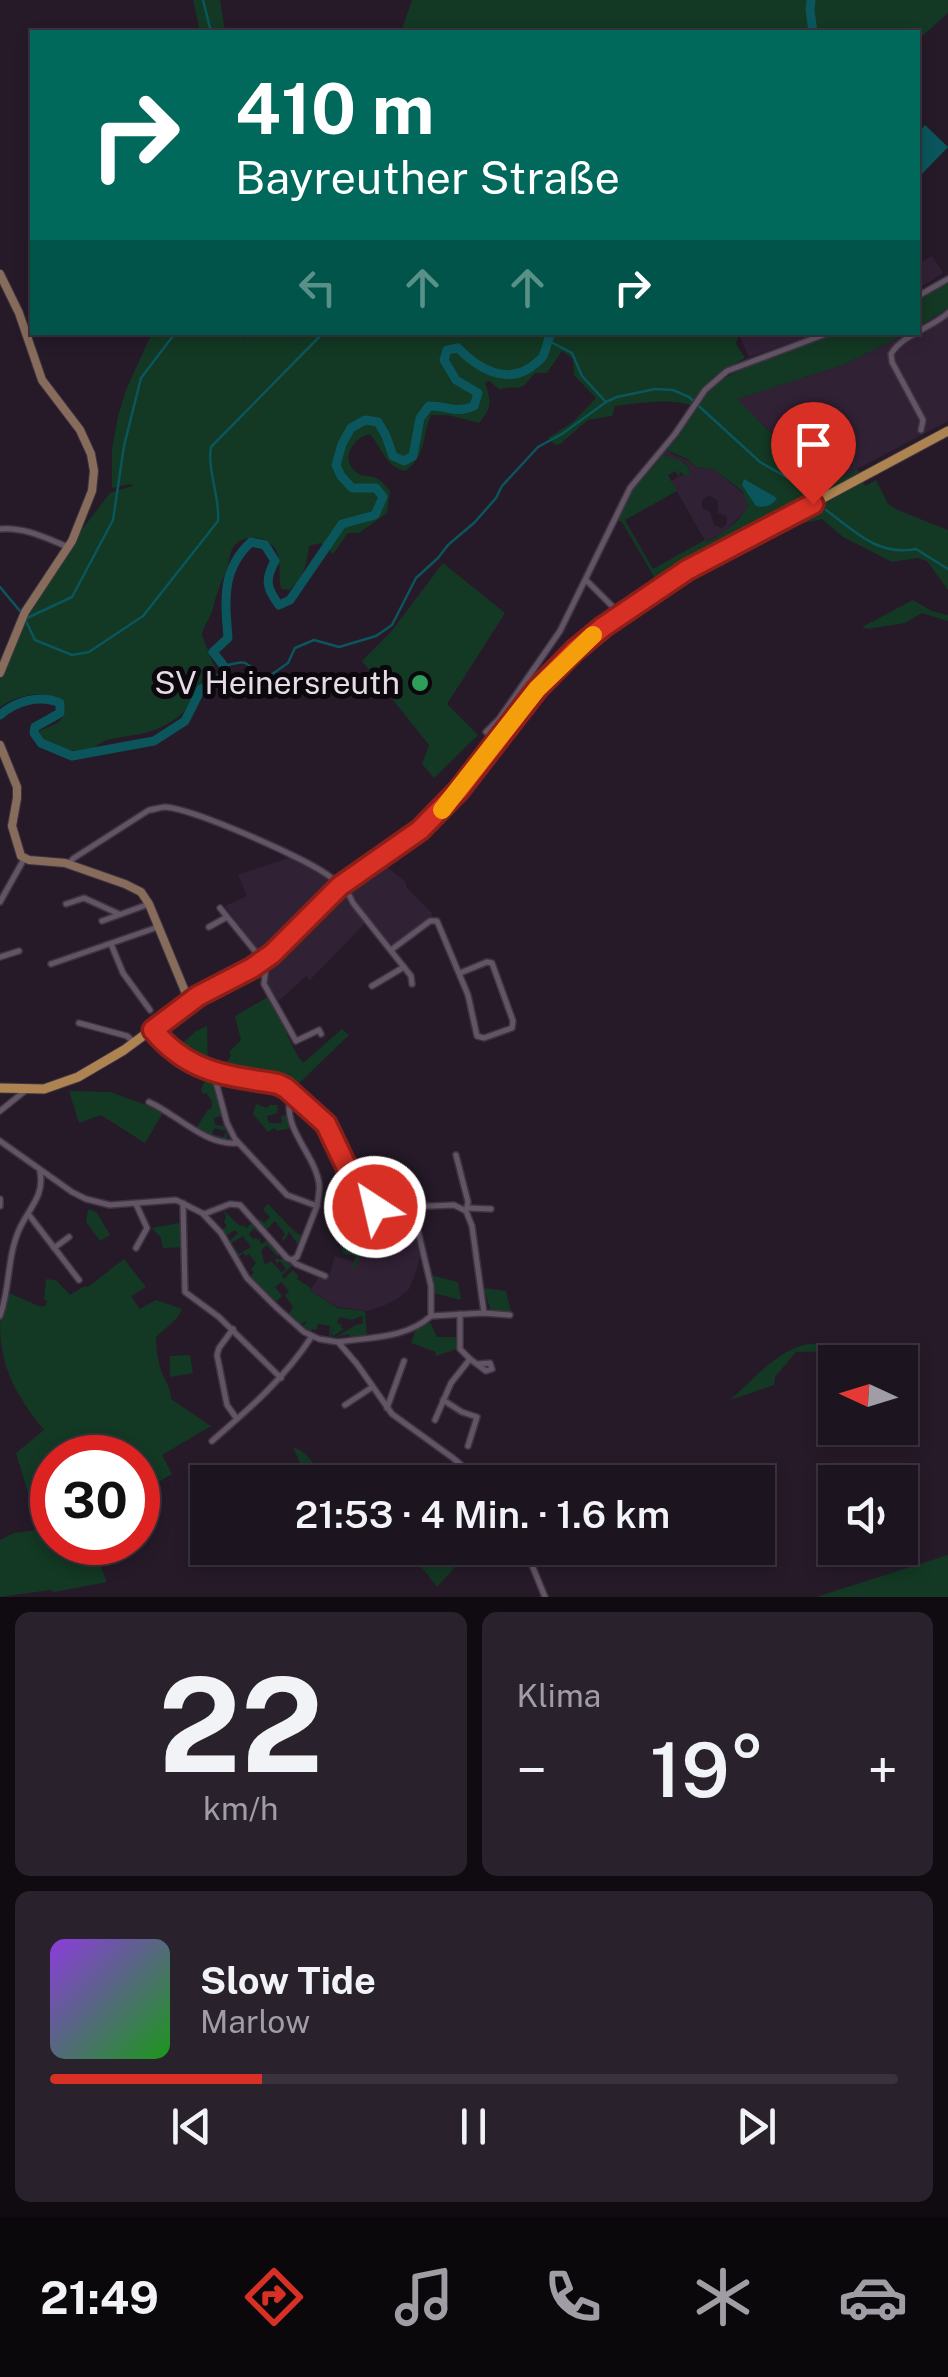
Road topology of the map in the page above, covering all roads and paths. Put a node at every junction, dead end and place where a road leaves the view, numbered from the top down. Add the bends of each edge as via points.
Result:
1 (0, 274) edge
2 (948, 279) edge
3 (920, 295) edge
4 (948, 313) edge
5 (920, 332) edge
6 (823, 335) edge
7 (916, 335) edge
8 (921, 430) dead end
9 (948, 432) edge
10 (0, 529) edge
11 (68, 547) junction
12 (586, 580) junction
13 (620, 614) junction
14 (0, 674) edge
15 (486, 732) dead end
16 (0, 746) edge
17 (24, 858) junction
18 (68, 864) junction
19 (340, 886) junction
20 (0, 902) edge
21 (66, 904) dead end
22 (148, 904) junction
23 (220, 908) dead end
24 (119, 914) junction
25 (227, 917) junction
26 (102, 921) dead end
27 (158, 927) junction
28 (209, 927) dead end
29 (110, 943) junction
30 (392, 950) junction
31 (19, 951) dead end
32 (0, 957) edge
33 (263, 960) junction
34 (51, 964) dead end
35 (404, 967) junction
36 (460, 973) junction
37 (412, 984) dead end
38 (372, 986) dead end
39 (189, 1001) junction
40 (150, 1010) dead end
41 (79, 1023) dead end
42 (153, 1030) junction
43 (321, 1034) dead end
44 (134, 1043) junction
45 (216, 1074) junction
46 (0, 1088) edge
47 (28, 1089) junction
48 (292, 1094) junction
49 (149, 1102) dead end
50 (0, 1111) edge
51 (0, 1141) edge
52 (238, 1142) junction
53 (456, 1155) dead end
54 (39, 1169) junction
55 (182, 1202) junction
56 (136, 1204) junction
57 (412, 1205) junction
58 (316, 1206) junction
59 (492, 1209) dead end
60 (467, 1210) junction
61 (202, 1213) junction
62 (28, 1214) junction
63 (70, 1238) dead end
64 (54, 1248) junction
65 (136, 1248) dead end
66 (292, 1260) junction
67 (325, 1276) dead end
68 (79, 1280) dead end
69 (484, 1313) junction
70 (460, 1314) junction
71 (510, 1315) dead end
72 (0, 1316) edge
73 (430, 1316) junction
74 (232, 1328) junction
75 (312, 1336) junction
76 (338, 1342) junction
77 (470, 1359) junction
78 (404, 1361) dead end
79 (478, 1364) dead end
80 (281, 1378) junction
81 (371, 1388) junction
82 (442, 1400) junction
83 (345, 1405) dead end
84 (387, 1408) junction
85 (238, 1419) junction
86 (435, 1420) dead end
87 (212, 1441) dead end
88 (468, 1446) dead end
89 (461, 1465) edge
90 (532, 1565) edge
91 (546, 1597) edge

1 - 11 street via 42,380 93,458 92,491
2 - 3 street
4 - 5 street
6 - 12 street via 726,371 703,392 627,493
7 - 8 street via 891,354 923,420
9 - 13 main road via 702,562
10 - 11 street via 31,532
11 - 14 street via 25,612
12 - 13 street
12 - 15 street via 544,657
13 - 19 main road via 549,676 450,800
16 - 17 street via 16,787 12,826
17 - 18 street
17 - 20 street
18 - 19 street via 163,807 289,854
18 - 22 street via 130,886
19 - 30 street
19 - 33 main road
21 - 24 street via 84,898
22 - 24 street
22 - 27 street
23 - 25 street
24 - 26 street
25 - 28 street
25 - 33 street
27 - 29 street
27 - 39 street
29 - 34 street
29 - 40 street
30 - 35 street
30 - 36 street via 436,920
31 - 32 street
33 - 39 main road
33 - 43 street via 264,984 296,1041
35 - 37 street
35 - 38 street
36 - 36 street via 478,1037 512,1028 493,964
39 - 42 main road
41 - 44 street
42 - 44 main road
42 - 45 street
44 - 47 main road via 67,1083
45 - 48 street via 278,1084
45 - 52 street
46 - 47 main road
47 - 50 street
48 - 57 street via 326,1124 366,1202 377,1208
48 - 58 street via 290,1118 319,1182
49 - 52 street via 210,1139
51 - 54 street
52 - 58 street via 287,1195
53 - 60 street
54 - 56 street via 92,1201
54 - 62 street via 40,1191
55 - 56 street
55 - 61 street
55 - 74 street via 186,1292
56 - 65 street via 147,1228
57 - 60 street
57 - 73 street via 431,1286
58 - 66 street
59 - 60 street
60 - 69 street
61 - 66 street via 240,1205
61 - 75 street via 253,1284
62 - 64 street
62 - 72 street via 15,1240
63 - 64 street
64 - 68 street
66 - 67 street
69 - 70 street
69 - 71 street
70 - 73 street
70 - 77 street via 460,1348
73 - 76 street via 398,1333
74 - 80 street
74 - 85 street via 218,1355 227,1406
75 - 76 street
75 - 80 street
76 - 81 street
77 - 79 street
77 - 82 street
78 - 84 street
80 - 85 street
81 - 83 street
81 - 84 street
82 - 86 street
82 - 88 street via 477,1417
84 - 89 street
85 - 87 street
90 - 91 street

